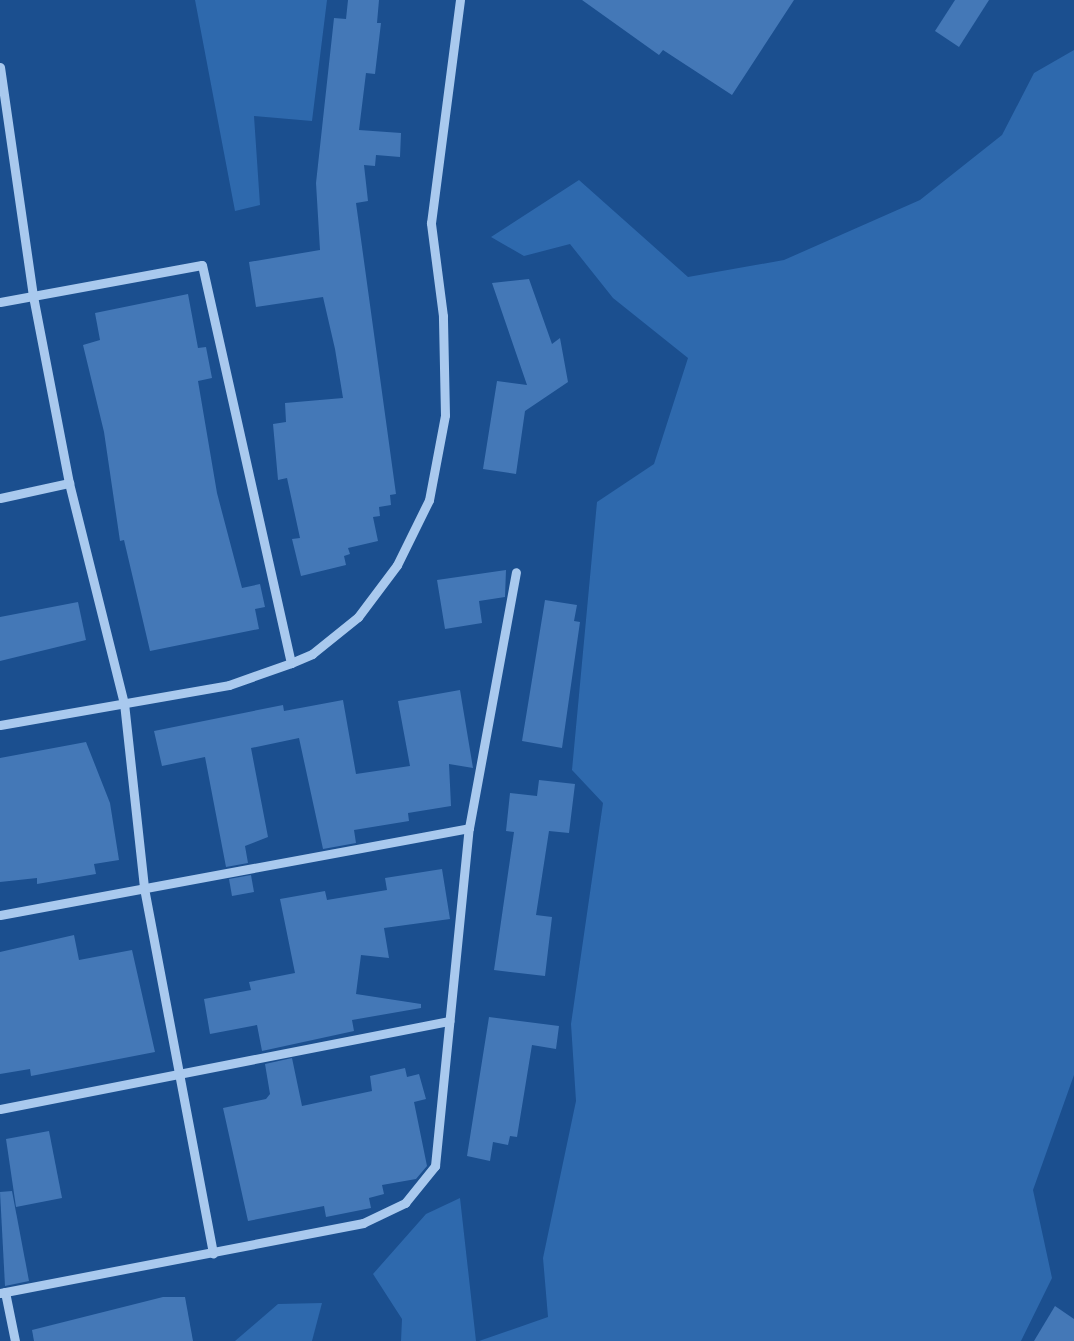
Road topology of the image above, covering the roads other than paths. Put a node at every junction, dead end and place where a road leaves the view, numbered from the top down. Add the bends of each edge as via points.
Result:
1 (460, 0) edge
2 (0, 71) edge
3 (33, 296) junction
4 (0, 302) edge
5 (69, 483) junction
6 (0, 498) edge
7 (516, 572) dead end
8 (291, 662) junction
9 (124, 702) junction
10 (0, 725) edge
11 (469, 828) junction
12 (144, 888) junction
13 (0, 915) edge
14 (449, 1021) junction
15 (179, 1074) junction
16 (0, 1109) edge
17 (213, 1254) junction
18 (3, 1292) edge
19 (15, 1341) edge

1 - 8 street via 431,223 443,316 445,415 429,500 397,565 358,617 312,654
2 - 3 street
3 - 4 street
3 - 5 street
3 - 8 street via 202,265
5 - 6 street
5 - 9 street
7 - 11 street
8 - 9 street via 229,685
9 - 10 street
9 - 12 street
11 - 12 street
11 - 14 street
12 - 13 street
12 - 15 street
14 - 15 street
14 - 17 street via 435,1166 405,1204 362,1223
15 - 16 street
15 - 17 street
17 - 18 street
18 - 19 street

